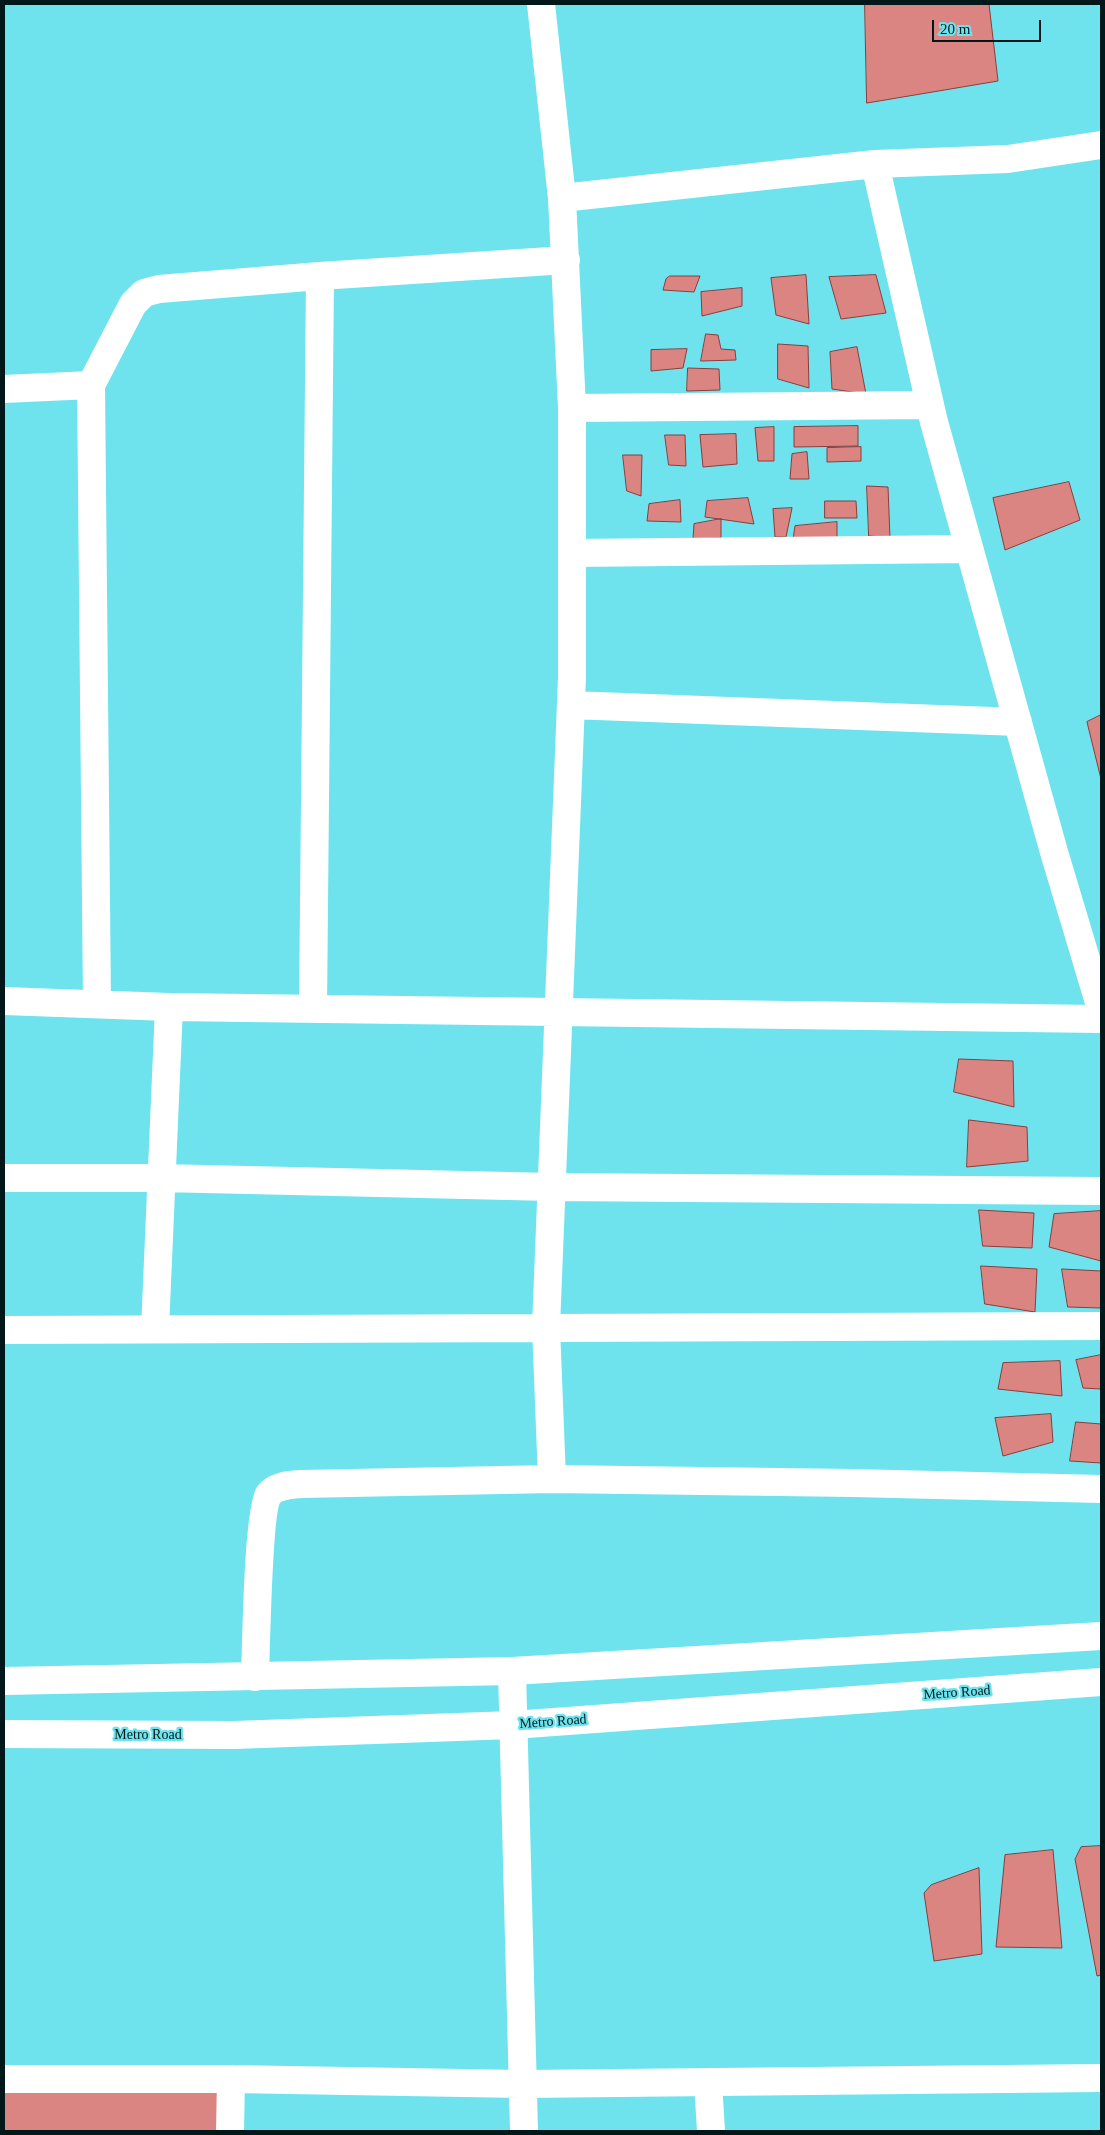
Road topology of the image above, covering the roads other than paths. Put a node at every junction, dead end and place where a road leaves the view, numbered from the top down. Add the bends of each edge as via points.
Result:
1 (541, 4) edge
2 (1101, 144) edge
3 (875, 164) junction
4 (562, 198) junction
5 (566, 260) junction
6 (320, 276) junction
7 (91, 385) junction
8 (4, 389) edge
9 (930, 405) junction
10 (572, 408) junction
11 (969, 549) junction
12 (572, 553) junction
13 (571, 705) junction
14 (1018, 722) junction
15 (4, 1002) edge
16 (97, 1003) junction
17 (169, 1007) junction
18 (313, 1008) junction
19 (1101, 1009) edge
20 (558, 1013) junction
21 (1101, 1019) edge
22 (4, 1178) edge
23 (161, 1178) junction
24 (552, 1188) junction
25 (1101, 1191) edge
26 (1101, 1326) edge
27 (546, 1327) junction
28 (155, 1329) junction
29 (4, 1330) edge
30 (552, 1479) junction
31 (1101, 1489) edge
32 (1101, 1636) edge
33 (512, 1671) junction
34 (255, 1677) junction
35 (4, 1681) edge
36 (1101, 1682) edge
37 (513, 1725) junction
38 (4, 1734) edge
39 (1101, 2078) edge
40 (4, 2079) edge
41 (230, 2079) junction
42 (708, 2082) junction
43 (522, 2084) junction
44 (230, 2131) edge
45 (524, 2131) edge
46 (711, 2131) edge

1 - 4 street
2 - 3 street via 1008,159
3 - 4 street
3 - 9 street
4 - 5 street
5 - 6 street
5 - 10 street
6 - 7 street via 144,293 133,304
6 - 18 street
7 - 8 street
7 - 16 street
9 - 10 street
9 - 11 street
10 - 12 street
11 - 12 street
11 - 14 street
12 - 13 street
13 - 14 street
13 - 20 street
14 - 19 street
15 - 16 street
16 - 17 street
17 - 18 street
17 - 23 street
18 - 20 street
20 - 21 street
20 - 24 street
22 - 23 street
23 - 24 street
23 - 28 street
24 - 25 street
24 - 27 street
26 - 27 street
27 - 28 street
27 - 30 street
28 - 29 street
30 - 31 street
30 - 34 street via 301,1484 283,1486 272,1492 265,1503 263,1522
32 - 33 street
33 - 34 street
33 - 37 street
34 - 35 street
36 - 37 street, Metro Road
37 - 38 street, Metro Road via 234,1735
37 - 43 street
39 - 42 street
40 - 41 street
41 - 43 street
41 - 44 street
42 - 43 street
42 - 46 street
43 - 45 street

